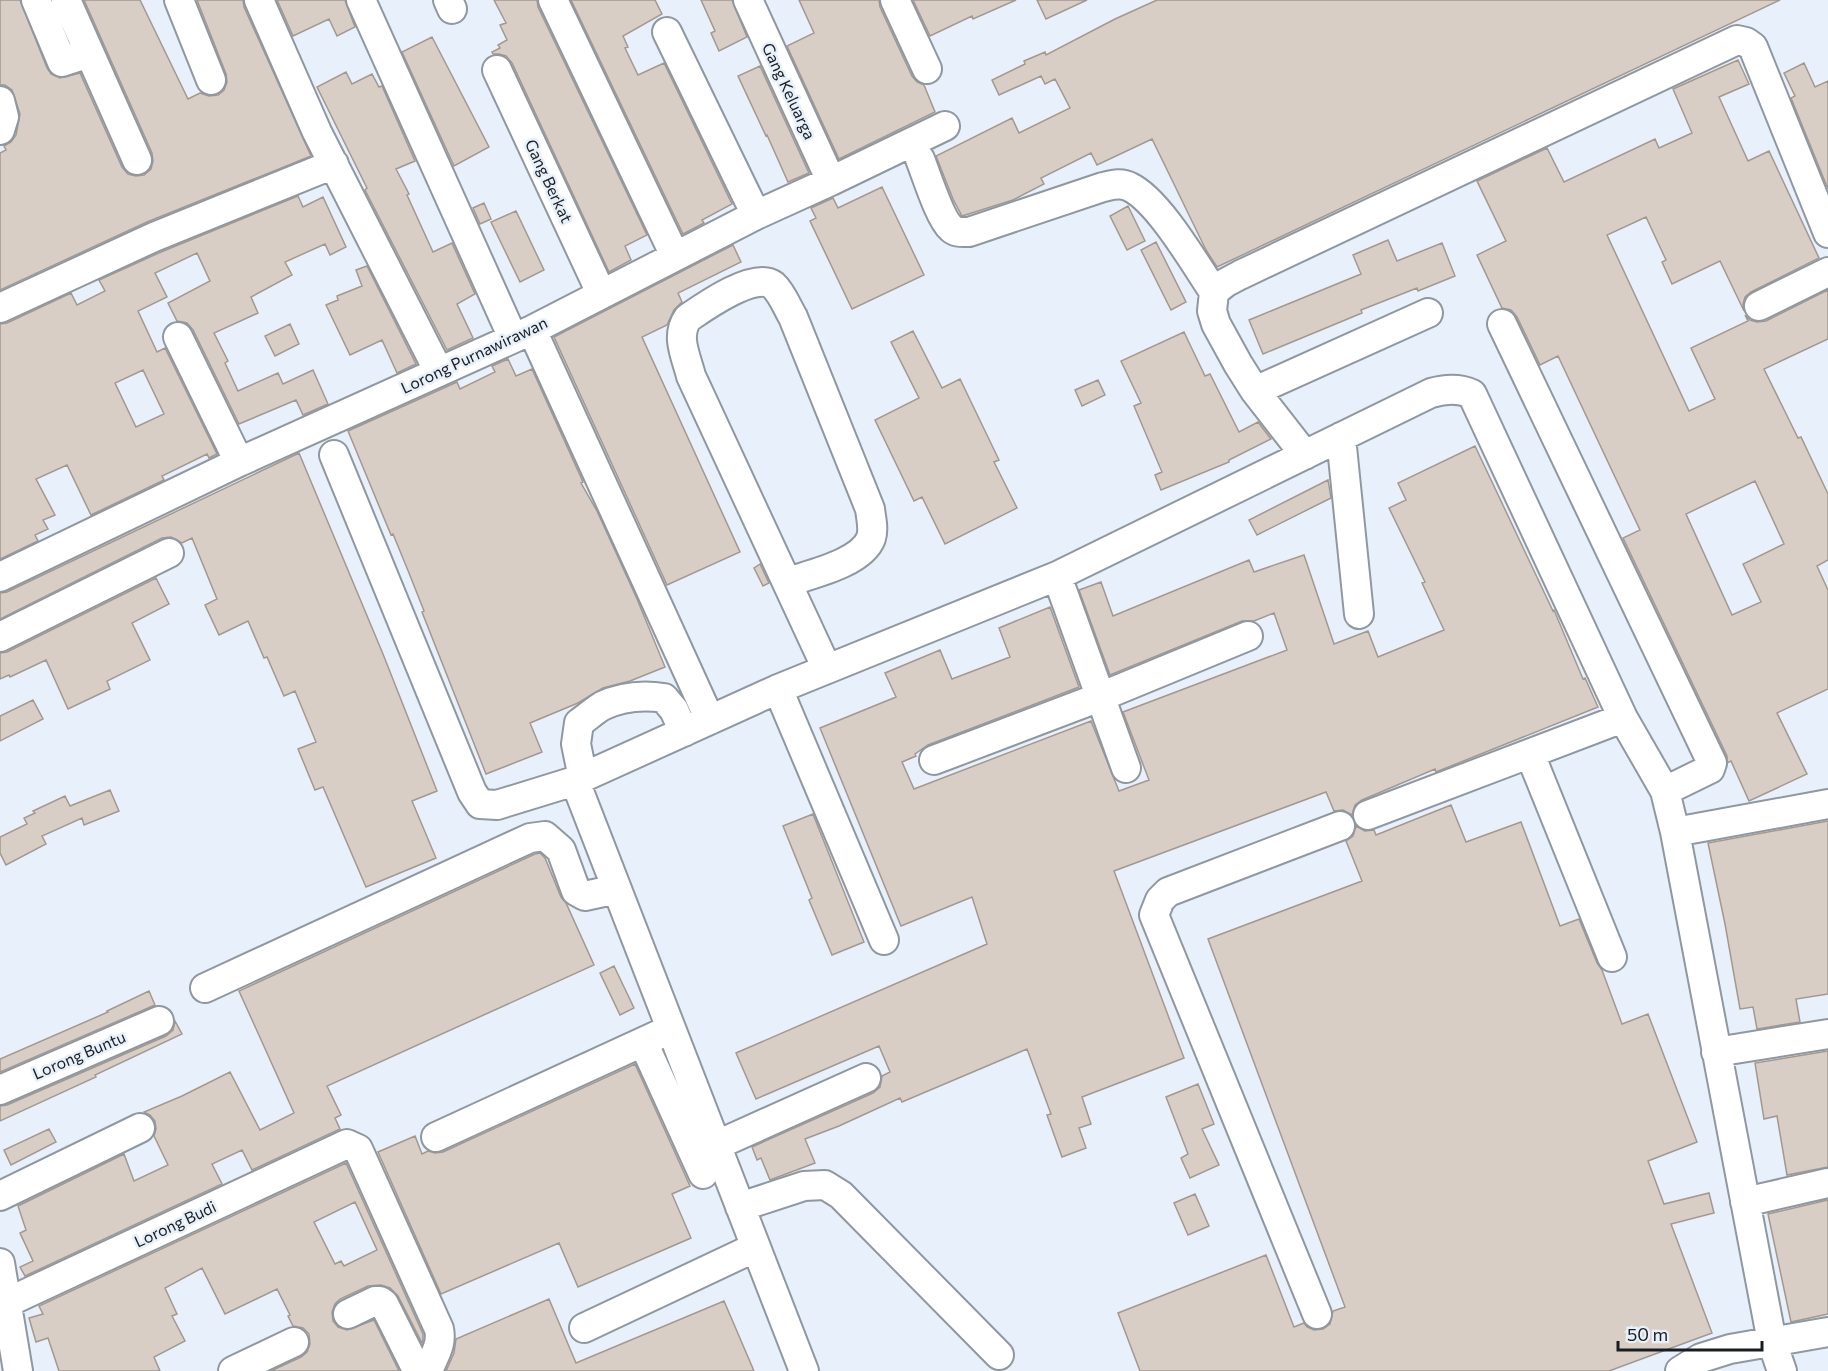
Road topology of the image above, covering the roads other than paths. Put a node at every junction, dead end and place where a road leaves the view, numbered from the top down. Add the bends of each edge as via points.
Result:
1 (36, 0) edge
2 (66, 0) edge
3 (179, 0) edge
4 (259, 0) edge
5 (361, 0) edge
6 (553, 0) edge
7 (748, 0) edge
8 (895, 0) edge
9 (667, 32) dead end
10 (90, 57) junction
11 (927, 69) dead end
12 (497, 70) dead end
13 (211, 80) dead end
14 (0, 101) edge
15 (945, 126) dead end
16 (0, 130) edge
17 (920, 159) dead end
18 (136, 160) dead end
19 (334, 164) junction
20 (831, 181) junction
21 (756, 215) junction
22 (1828, 233) edge
23 (675, 256) junction
24 (1828, 272) edge
25 (1214, 292) junction
26 (601, 293) junction
27 (1759, 306) dead end
28 (0, 308) edge
29 (1428, 313) dead end
30 (1502, 324) dead end
31 (522, 334) junction
32 (178, 337) dead end
33 (439, 372) junction
34 (1255, 391) junction
35 (1341, 436) junction
36 (334, 455) dead end
37 (1305, 455) junction
38 (239, 462) junction
39 (169, 553) dead end
40 (1057, 576) junction
41 (0, 577) edge
42 (788, 582) junction
43 (1359, 614) dead end
44 (1248, 636) dead end
45 (0, 637) edge
46 (827, 669) junction
47 (778, 689) junction
48 (1101, 697) junction
49 (1623, 718) junction
50 (710, 720) junction
51 (684, 732) junction
52 (1530, 754) junction
53 (934, 760) dead end
54 (1126, 768) dead end
55 (579, 779) junction
56 (1665, 791) junction
57 (1828, 804) edge
58 (1368, 815) dead end
59 (1340, 826) dead end
60 (1675, 832) junction
61 (617, 889) junction
62 (884, 940) dead end
63 (1612, 957) dead end
64 (205, 988) dead end
65 (159, 1021) dead end
66 (671, 1029) junction
67 (1828, 1034) edge
68 (643, 1042) junction
69 (1716, 1052) junction
70 (866, 1078) dead end
71 (0, 1090) edge
72 (140, 1128) dead end
73 (436, 1137) dead end
74 (717, 1145) junction
75 (703, 1174) dead end
76 (1828, 1183) edge
77 (0, 1196) edge
78 (1745, 1202) junction
79 (740, 1206) junction
80 (756, 1247) junction
81 (0, 1263) edge
82 (6, 1303) junction
83 (348, 1314) dead end
84 (1317, 1314) dead end
85 (584, 1328) dead end
86 (1828, 1332) edge
87 (294, 1342) dead end
88 (1772, 1342) junction
89 (999, 1354) dead end
90 (11, 1367) edge
91 (422, 1368) edge
92 (233, 1371) edge
93 (804, 1371) edge
94 (1680, 1371) edge
95 (1782, 1371) edge

1 - 10 street via 62,62 84,55
2 - 10 street
3 - 13 street
4 - 19 street
5 - 31 street
6 - 23 street
7 - 20 street, Gang Keluarga
8 - 11 street
9 - 21 street
10 - 18 street
12 - 26 street, Gang Berkat
14 - 16 street via 4,117
15 - 20 street, Lorong Purnawirawan
17 - 25 street via 943,218 957,232 969,232 1103,187 1130,187 1151,204
19 - 28 street via 154,237
19 - 33 street
20 - 21 street, Lorong Purnawirawan
21 - 23 street, Lorong Purnawirawan
22 - 25 street via 1752,47 1737,40 1240,275
23 - 26 street, Lorong Purnawirawan
24 - 27 street
25 - 34 street via 1212,311 1216,324
26 - 31 street, Lorong Purnawirawan
29 - 34 street
30 - 56 street via 1712,763 1710,769
31 - 33 street, Lorong Purnawirawan
31 - 50 street via 624,531
32 - 38 street
33 - 38 street, Lorong Purnawirawan
34 - 37 street
35 - 37 street
35 - 43 street
35 - 49 street via 1431,393 1444,389 1472,394
36 - 55 street via 477,801 486,806 497,805
37 - 40 street
38 - 41 street, Lorong Purnawirawan
39 - 45 street
40 - 46 street
40 - 48 street
42 - 42 street via 834,567 855,555 871,537 872,524 870,509 793,317 772,284 749,282 688,318 681,337 691,376
42 - 46 street
44 - 48 street
46 - 47 street
47 - 50 street
47 - 62 street
48 - 53 street
48 - 54 street
49 - 52 street
49 - 56 street
50 - 51 street
51 - 55 street
51 - 55 street via 664,698 631,698 603,706 579,723
52 - 58 street
52 - 63 street
55 - 61 street
56 - 60 street
57 - 60 street
59 - 84 street via 1168,892 1154,915
60 - 69 street
61 - 64 street via 585,897 576,891 561,850 545,836 530,838
61 - 66 street
65 - 71 street, Lorong Buntu
66 - 68 street
66 - 74 street
67 - 69 street
68 - 73 street
68 - 75 street
69 - 78 street
70 - 74 street
72 - 77 street
74 - 79 street
76 - 78 street
78 - 88 street
79 - 80 street
79 - 89 street via 804,1186 825,1185 841,1195
80 - 85 street
80 - 93 street
81 - 82 street
82 - 90 street
82 - 91 street, Lorong Budi via 343,1145 353,1145 439,1329 439,1345
83 - 91 street via 380,1301
86 - 88 street
87 - 92 street
88 - 94 street via 1701,1358
88 - 95 street

